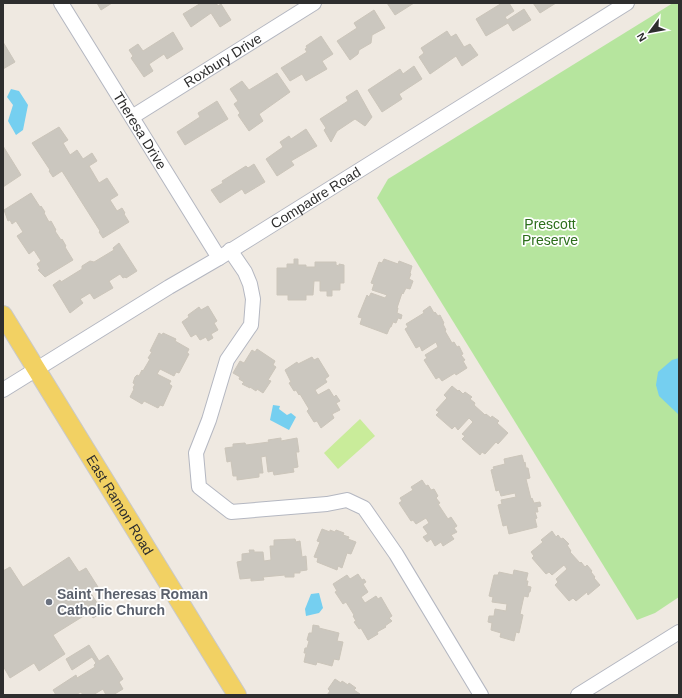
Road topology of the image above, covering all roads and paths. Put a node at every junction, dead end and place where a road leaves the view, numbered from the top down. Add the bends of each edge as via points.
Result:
1 (62, 3) edge
2 (314, 3) edge
3 (627, 3) edge
4 (132, 117) junction
5 (230, 250) junction
6 (218, 258) junction
7 (3, 315) edge
8 (37, 369) junction
9 (3, 390) edge
10 (679, 632) edge
11 (237, 695) edge
12 (481, 695) edge
13 (578, 695) edge

1 - 4 street, Theresa Drive
2 - 4 street, Roxbury Drive
3 - 5 street, Compadre Road
4 - 6 street, Theresa Drive
5 - 6 street, Compadre Road
5 - 12 street via 250,284 253,299 251,325 227,360 196,453 199,487 231,512 347,500 364,508 396,554
6 - 8 street, Compadre Road
7 - 8 main road, East Ramon Road
8 - 9 street, Compadre Road
8 - 11 main road, East Ramon Road
10 - 13 street

